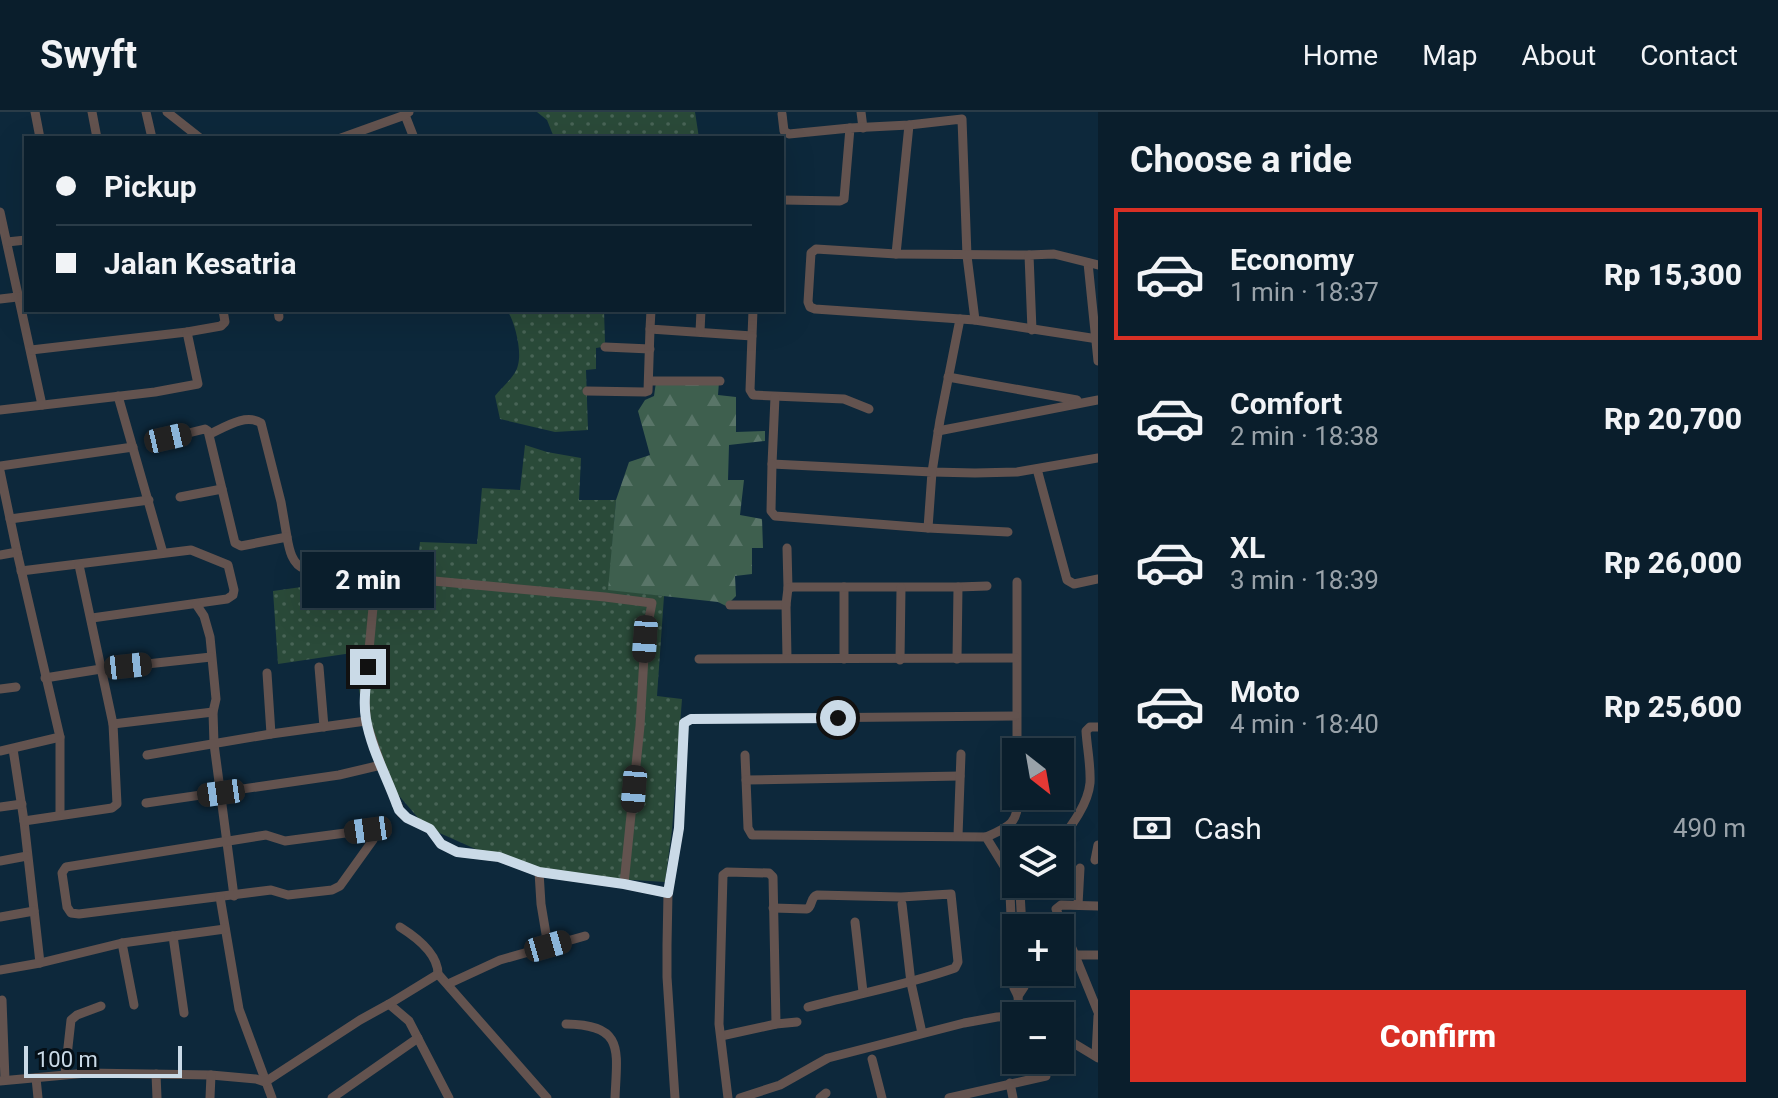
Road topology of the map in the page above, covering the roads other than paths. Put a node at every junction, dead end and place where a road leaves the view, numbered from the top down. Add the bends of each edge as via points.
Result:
1 (35, 112) edge
2 (92, 112) edge
3 (146, 112) edge
4 (167, 112) edge
5 (861, 112) edge
6 (407, 114) edge
7 (782, 114) dead end
8 (930, 117) edge
9 (909, 125) junction
10 (850, 128) junction
11 (863, 128) junction
12 (40, 136) edge
13 (97, 136) edge
14 (152, 136) edge
15 (197, 136) edge
16 (346, 136) edge
17 (413, 136) edge
18 (784, 200) edge
19 (0, 212) edge
20 (24, 240) edge
21 (7, 242) junction
22 (896, 254) junction
23 (1029, 255) junction
24 (967, 256) junction
25 (1093, 264) edge
26 (23, 296) edge
27 (0, 299) edge
28 (25, 312) edge
29 (223, 312) edge
30 (651, 312) edge
31 (701, 312) edge
32 (753, 312) edge
33 (960, 319) junction
34 (975, 320) junction
35 (650, 329) junction
36 (1032, 330) junction
37 (187, 332) junction
38 (700, 332) junction
39 (752, 336) junction
40 (1096, 339) edge
41 (605, 347) dead end
42 (650, 349) junction
43 (31, 350) junction
44 (1098, 361) edge
45 (948, 377) junction
46 (650, 381) junction
47 (720, 381) dead end
48 (587, 391) dead end
49 (118, 396) junction
50 (775, 397) junction
51 (1098, 400) edge
52 (1085, 401) junction
53 (42, 405) junction
54 (869, 409) dead end
55 (0, 410) edge
56 (938, 431) junction
57 (210, 434) junction
58 (168, 438) dead end
59 (133, 447) junction
60 (1098, 458) edge
61 (772, 464) junction
62 (0, 469) edge
63 (1037, 469) junction
64 (932, 472) junction
65 (222, 489) junction
66 (180, 497) dead end
67 (149, 500) junction
68 (10, 519) junction
69 (928, 528) junction
70 (1008, 532) dead end
71 (287, 537) junction
72 (787, 548) dead end
73 (17, 552) junction
74 (163, 553) junction
75 (0, 555) edge
76 (79, 565) junction
77 (21, 571) junction
78 (376, 576) junction
79 (1098, 579) edge
80 (1017, 582) dead end
81 (987, 586) dead end
82 (844, 587) junction
83 (958, 587) junction
84 (788, 588) junction
85 (901, 588) junction
86 (196, 604) junction
87 (730, 605) dead end
88 (786, 605) junction
89 (92, 618) junction
90 (211, 657) junction
91 (787, 658) junction
92 (1016, 658) junction
93 (699, 659) dead end
94 (844, 659) junction
95 (957, 659) junction
96 (900, 660) junction
97 (319, 667) dead end
98 (101, 669) junction
99 (267, 673) dead end
100 (45, 678) junction
101 (16, 687) dead end
102 (0, 689) edge
103 (213, 712) junction
104 (1015, 716) junction
105 (366, 721) junction
106 (113, 724) junction
107 (324, 727) junction
108 (1098, 727) edge
109 (271, 734) junction
110 (60, 737) junction
111 (1016, 738) edge
112 (214, 744) junction
113 (13, 749) junction
114 (0, 751) edge
115 (961, 754) dead end
116 (147, 755) dead end
117 (745, 755) dead end
118 (381, 765) junction
119 (960, 776) junction
120 (746, 780) junction
121 (1094, 785) edge
122 (221, 793) junction
123 (146, 803) dead end
124 (22, 804) junction
125 (0, 807) edge
126 (1018, 810) edge
127 (60, 815) junction
128 (24, 821) junction
129 (1070, 826) edge
130 (958, 836) junction
131 (986, 837) junction
132 (227, 843) junction
133 (1098, 845) edge
134 (27, 856) junction
135 (1095, 860) dead end
136 (0, 861) edge
137 (1002, 861) edge
138 (1080, 868) dead end
139 (539, 872) junction
140 (624, 884) junction
141 (668, 893) junction
142 (234, 896) junction
143 (220, 897) junction
144 (1010, 898) edge
145 (902, 904) dead end
146 (1078, 905) junction
147 (1098, 906) edge
148 (773, 908) junction
149 (34, 911) junction
150 (1058, 914) edge
151 (0, 917) edge
152 (855, 922) dead end
153 (400, 927) dead end
154 (225, 929) junction
155 (173, 936) junction
156 (585, 936) dead end
157 (122, 943) junction
158 (548, 946) junction
159 (1074, 955) joint
160 (1098, 955) edge
161 (40, 963) junction
162 (0, 970) edge
163 (438, 974) junction
164 (911, 983) junction
165 (448, 984) junction
166 (1024, 986) edge
167 (863, 992) junction
168 (1018, 996) junction
169 (2, 1000) edge
170 (1018, 1002) edge
171 (389, 1004) junction
172 (134, 1005) dead end
173 (101, 1006) dead end
174 (808, 1007) dead end
175 (1097, 1009) edge
176 (184, 1013) dead end
177 (1002, 1017) edge
178 (797, 1022) dead end
179 (566, 1024) dead end
180 (776, 1024) junction
181 (922, 1033) junction
182 (721, 1036) junction
183 (418, 1038) junction
184 (1074, 1043) edge
185 (1097, 1057) edge
186 (872, 1059) dead end
187 (65, 1074) junction
188 (156, 1074) junction
189 (211, 1075) junction
190 (1046, 1076) dead end
191 (36, 1078) junction
192 (2, 1081) edge
193 (265, 1082) junction
194 (1010, 1083) junction
195 (448, 1095) edge
196 (38, 1098) edge
197 (157, 1098) edge
198 (210, 1098) edge
199 (272, 1098) edge
200 (332, 1098) edge
201 (436, 1098) edge
202 (547, 1098) edge
203 (615, 1098) edge
204 (675, 1098) edge
205 (728, 1098) edge
206 (740, 1098) edge
207 (882, 1098) edge
208 (948, 1098) edge
209 (1013, 1098) edge

1 - 12 street
2 - 13 street
3 - 14 street
4 - 15 street
5 - 11 street
6 - 16 street
6 - 17 street
7 - 10 street via 786,133
8 - 9 street
8 - 24 street via 962,119
9 - 11 street
9 - 22 street
10 - 11 street
10 - 18 street via 844,199
19 - 21 street
20 - 21 street
21 - 26 street
22 - 24 street
22 - 33 street via 813,250 810,307
23 - 24 street
23 - 25 street via 1054,254
23 - 36 street
24 - 34 street
25 - 40 street
26 - 27 street
28 - 43 street
29 - 37 street via 221,326
30 - 35 street
31 - 38 street
32 - 39 street
33 - 34 street
33 - 45 street
34 - 36 street
35 - 38 street
35 - 42 street
36 - 40 street
37 - 43 street
37 - 49 street via 198,384
38 - 39 street
39 - 50 street via 750,390 756,396
40 - 44 street
41 - 42 street
42 - 46 street
43 - 53 street
45 - 52 street
45 - 56 street
46 - 47 street
46 - 48 street via 645,392
49 - 53 street
49 - 59 street
50 - 54 street via 844,399
50 - 61 street
51 - 52 street
52 - 56 street
53 - 55 street
56 - 64 street
57 - 58 street via 205,429
57 - 65 street
57 - 71 street via 241,420 261,423
59 - 62 street
59 - 67 street
60 - 63 street
61 - 64 street
61 - 69 street via 775,516
62 - 68 street
63 - 64 street
63 - 79 street via 1067,580 1074,584
64 - 69 street
65 - 66 street
65 - 71 street via 237,545
67 - 68 street
67 - 74 street
68 - 73 street
69 - 70 street
71 - 78 street via 300,568
72 - 84 street
73 - 75 street
73 - 77 street
74 - 76 street
74 - 86 street via 197,551 228,565 233,595
76 - 77 street
76 - 89 street
77 - 100 street
78 - 105 street
78 - 140 street via 652,603
80 - 92 street
81 - 83 street
82 - 84 street
82 - 85 street
82 - 94 street
83 - 85 street
83 - 95 street
84 - 88 street
85 - 96 street
86 - 89 street
86 - 90 street via 208,624
87 - 88 street
88 - 91 street
89 - 98 street
90 - 98 street
90 - 103 street
91 - 93 street
91 - 94 street
92 - 95 street
92 - 104 street
94 - 96 street
95 - 96 street
97 - 107 street
98 - 100 street
98 - 106 street
99 - 109 street
100 - 110 street
101 - 102 street
103 - 106 street
103 - 112 street
104 - 111 street
104 - 141 street via 687,721
105 - 107 street
105 - 118 street
106 - 127 street via 117,804
107 - 109 street
108 - 121 street via 1086,731
109 - 112 street
110 - 113 street
110 - 127 street
112 - 116 street
112 - 122 street
113 - 114 street
113 - 124 street
115 - 119 street
117 - 120 street
118 - 122 street
118 - 139 street via 399,810 430,829 448,849 499,857
119 - 120 street
119 - 130 street
120 - 130 street via 748,828 755,835
121 - 129 street
122 - 123 street
122 - 132 street
124 - 125 street
124 - 128 street
126 - 131 street via 1004,829
127 - 128 street
128 - 134 street
130 - 131 street
131 - 137 street
132 - 142 street
132 - 142 street via 266,835 285,841 368,830 374,835 336,888
132 - 143 street via 72,866 62,873 67,907 75,914
133 - 135 street
134 - 136 street
134 - 149 street
138 - 146 street
139 - 140 street
139 - 158 street
140 - 141 street
141 - 204 street
142 - 143 street
143 - 154 street
144 - 168 street
145 - 164 street
146 - 147 street
146 - 150 street via 1061,905
148 - 164 street via 808,909 817,895 951,894 957,966
148 - 180 street
148 - 182 street via 772,874 723,875
149 - 151 street
149 - 161 street
152 - 167 street
153 - 163 street via 433,958
154 - 155 street
154 - 193 street via 239,1009
155 - 157 street
155 - 176 street
156 - 158 street
157 - 161 street
157 - 172 street
158 - 165 street via 492,963
159 - 160 street
159 - 175 street
161 - 162 street
163 - 165 street
163 - 171 street
164 - 167 street
164 - 181 street
165 - 202 street
166 - 168 street
167 - 174 street
168 - 170 street
169 - 192 street
171 - 183 street via 409,1021
171 - 193 street
173 - 187 street via 71,1020
175 - 185 street
177 - 181 street
178 - 180 street
179 - 203 street via 585,1024 610,1036 616,1054
180 - 182 street
181 - 206 street via 828,1058 780,1085
182 - 205 street
183 - 195 street
183 - 200 street
184 - 185 street
186 - 207 street
187 - 188 street
187 - 191 street
188 - 189 street
188 - 197 street
189 - 193 street
189 - 198 street
190 - 194 street
191 - 192 street
191 - 196 street
193 - 199 street
194 - 208 street
194 - 209 street
195 - 201 street

